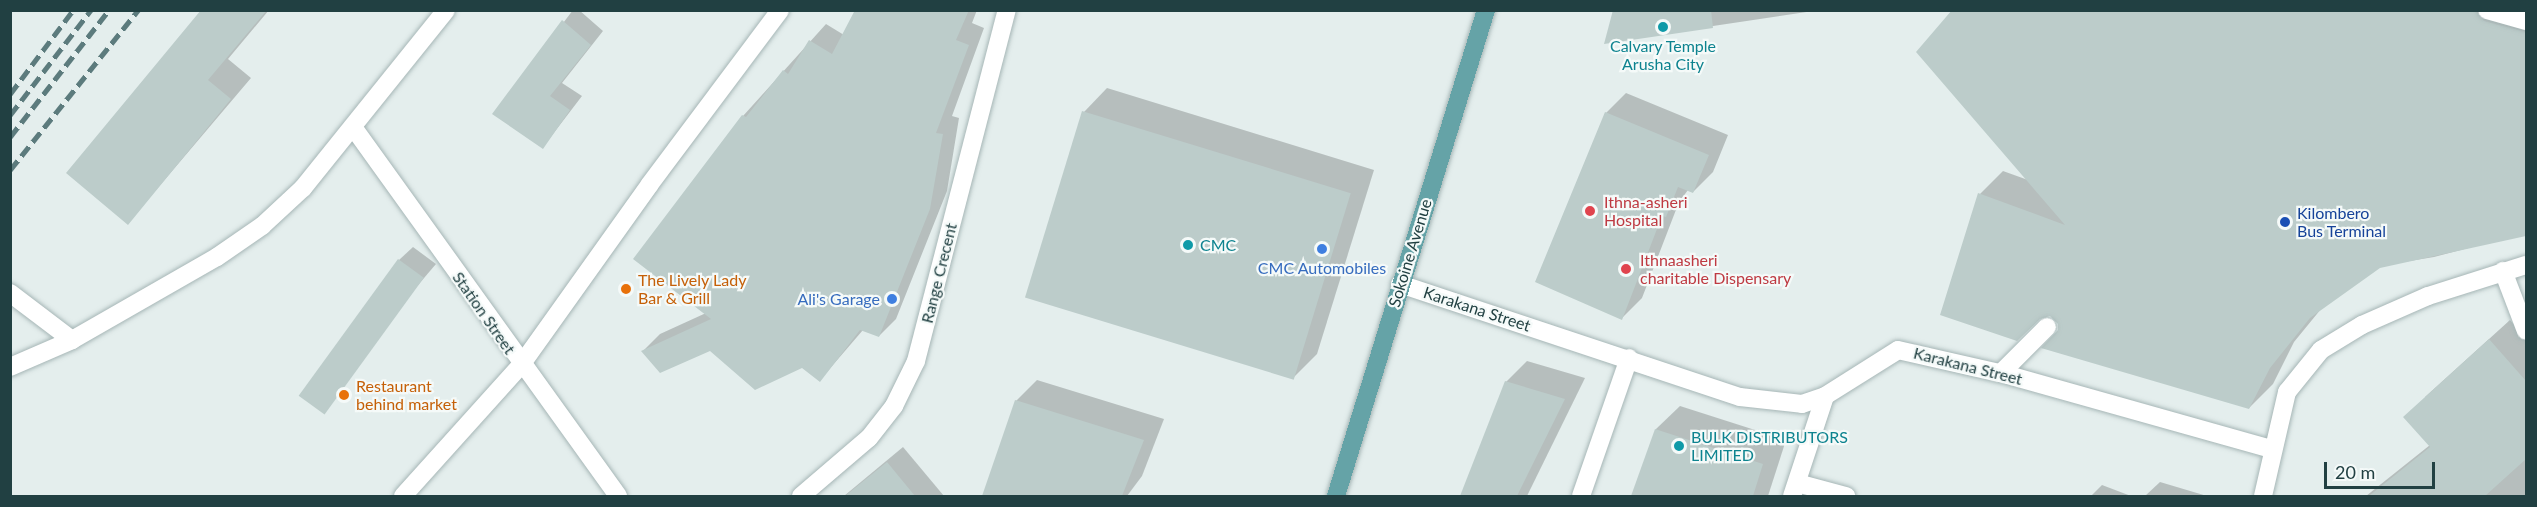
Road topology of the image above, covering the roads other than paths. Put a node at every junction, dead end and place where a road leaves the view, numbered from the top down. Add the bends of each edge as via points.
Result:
1 (446, 10) edge
2 (780, 10) edge
3 (1007, 10) edge
4 (1486, 10) edge
5 (2487, 10) edge
6 (2526, 21) edge
7 (353, 127) junction
8 (2526, 265) edge
9 (2504, 271) junction
10 (1400, 284) junction
11 (10, 293) edge
12 (2047, 327) dead end
13 (2526, 331) edge
14 (72, 340) junction
15 (1629, 358) junction
16 (521, 365) junction
17 (10, 367) edge
18 (2001, 374) junction
19 (1825, 396) junction
20 (2271, 449) junction
21 (2266, 489) edge
22 (1795, 490) edge
23 (403, 496) edge
24 (618, 496) edge
25 (801, 496) edge
26 (1336, 496) edge
27 (1581, 496) edge
28 (1846, 496) edge
29 (2283, 496) edge

1 - 7 street
2 - 16 street
3 - 25 street, Range Crecent via 916,361 894,406 869,438
4 - 10 main road, Sokoine Avenue
5 - 6 street
7 - 14 street via 303,188 262,226 217,257
7 - 16 street, Station Street
8 - 9 street
9 - 13 street
9 - 20 street via 2428,296 2362,325 2320,350 2287,392
10 - 15 street, Karakana Street
10 - 26 main road, Sokoine Avenue
11 - 14 street
12 - 18 street
14 - 17 street
15 - 19 street, Karakana Street via 1740,398 1802,404
15 - 27 street
16 - 23 street
16 - 24 street, Station Street
18 - 19 street, Karakana Street via 1898,350
18 - 20 street, Karakana Street
19 - 22 street
20 - 21 street
21 - 29 street
22 - 28 street

